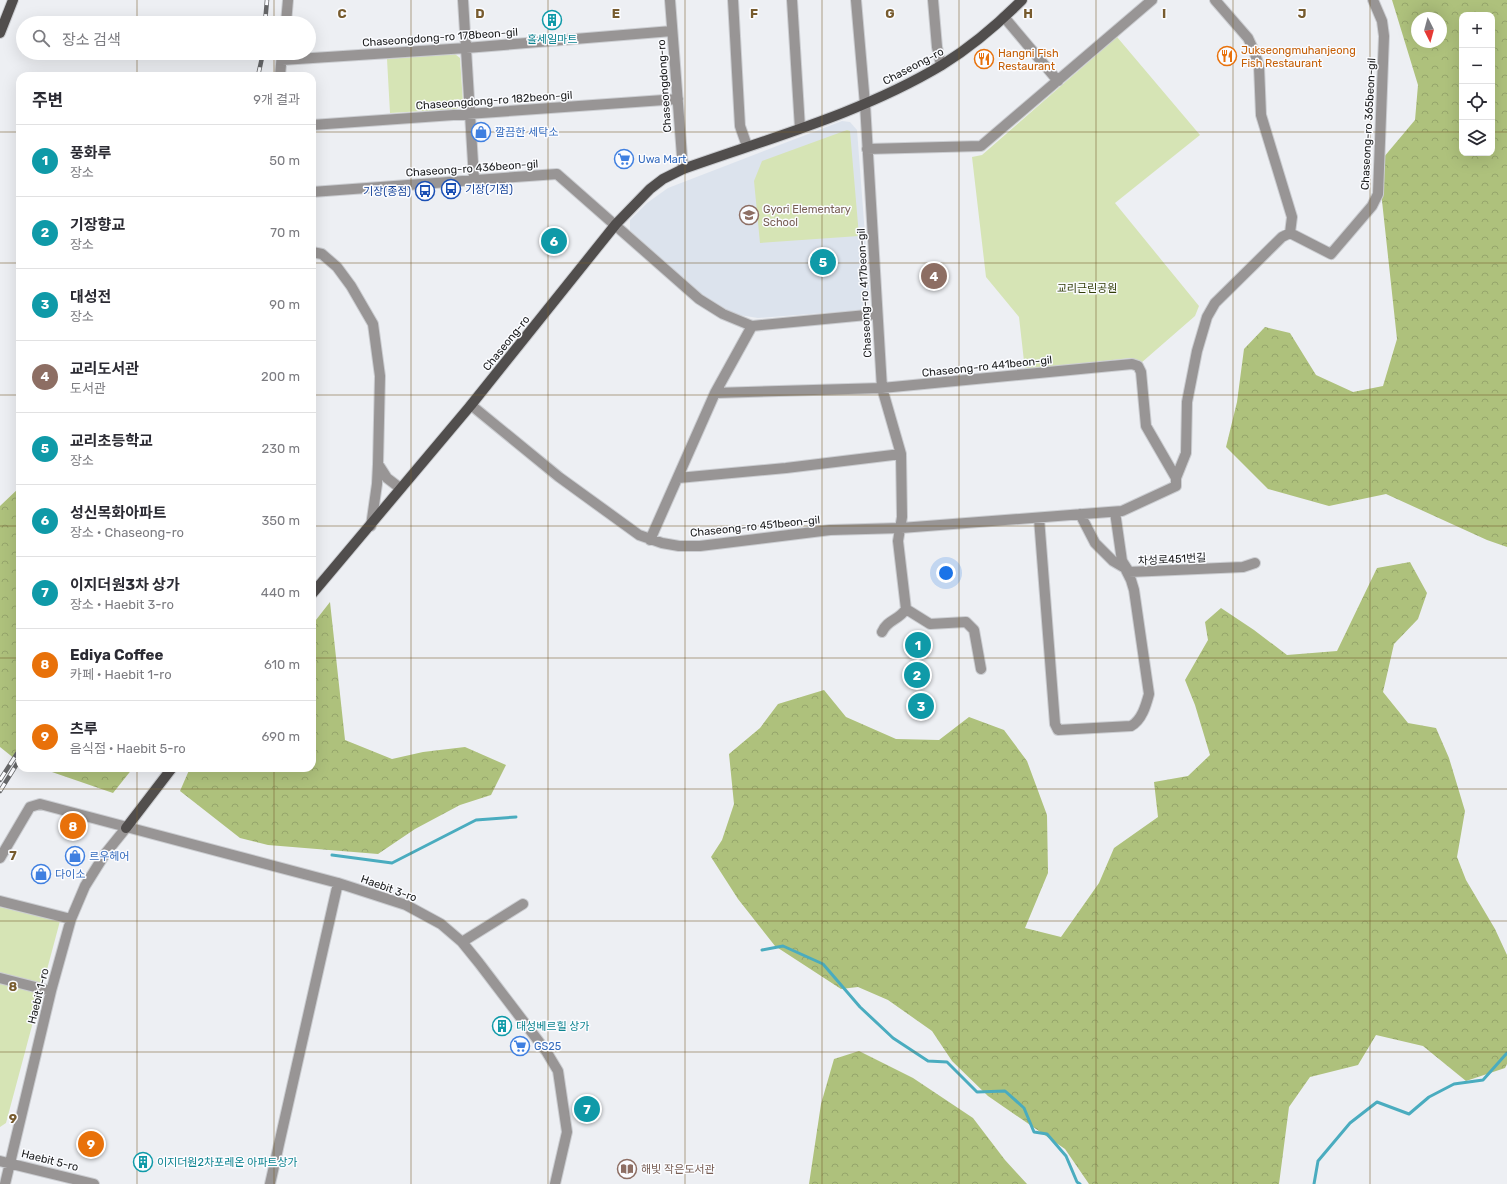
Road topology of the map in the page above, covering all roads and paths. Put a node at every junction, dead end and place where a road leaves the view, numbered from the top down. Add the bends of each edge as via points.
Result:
1 (13, 0) edge
2 (288, 0) edge
3 (463, 0) edge
4 (670, 0) edge
5 (733, 0) edge
6 (792, 0) edge
7 (856, 0) edge
8 (933, 0) edge
9 (1022, 0) edge
10 (1152, 0) edge
11 (1215, 0) edge
12 (1373, 0) edge
13 (1009, 9) edge
14 (287, 16) edge
15 (672, 31) junction
16 (0, 33) edge
17 (466, 48) junction
18 (316, 55) edge
19 (282, 60) edge
20 (941, 65) junction
21 (280, 72) edge
22 (1058, 81) junction
23 (678, 99) junction
24 (865, 104) junction
25 (470, 114) junction
26 (316, 124) edge
27 (800, 128) junction
28 (747, 146) junction
29 (867, 149) junction
30 (683, 169) junction
31 (474, 180) junction
32 (316, 192) edge
33 (616, 224) junction
34 (1290, 233) junction
35 (316, 253) edge
36 (877, 314) junction
37 (752, 326) junction
38 (882, 388) junction
39 (715, 393) junction
40 (471, 405) junction
41 (901, 454) junction
42 (378, 464) junction
43 (678, 478) junction
44 (1176, 478) junction
45 (400, 488) junction
46 (1115, 512) junction
47 (1080, 514) junction
48 (1039, 518) junction
49 (371, 526) junction
50 (901, 528) junction
51 (650, 540) junction
52 (1255, 563) dead end
53 (1125, 568) junction
54 (316, 589) edge
55 (906, 610) junction
56 (882, 632) dead end
57 (981, 669) dead end
58 (169, 772) edge
59 (126, 828) junction
60 (0, 858) edge
61 (338, 882) junction
62 (0, 901) edge
63 (523, 904) dead end
64 (70, 919) junction
65 (462, 942) junction
66 (0, 978) edge
67 (51, 991) junction
68 (5, 1162) edge
69 (56, 1179) edge
70 (5, 1184) edge
71 (94, 1184) edge
72 (270, 1184) edge
73 (555, 1184) edge

1 - 16 main road
2 - 14 street
3 - 17 street
4 - 15 street, Chaseongdong-ro
5 - 28 street via 740,126
6 - 27 street
7 - 24 street, Chaseong-ro 417beon-gil
8 - 20 street via 936,47
9 - 13 main road, Chaseong-ro
10 - 22 street
11 - 34 street via 1251,43 1259,66 1261,115 1292,217
12 - 34 street, Chaseong-ro 365beon-gil via 1382,21 1384,36 1378,194 1372,206 1331,254
13 - 20 main road, Chaseong-ro via 966,49
13 - 22 street
15 - 17 street, Chaseongdong-ro 178beon-gil
15 - 23 street, Chaseongdong-ro
17 - 18 street, Chaseongdong-ro 178beon-gil
17 - 25 street
19 - 21 street
20 - 24 main road, Chaseong-ro
22 - 29 street via 981,146
23 - 25 street, Chaseongdong-ro 182beon-gil
23 - 30 street, Chaseongdong-ro
24 - 27 main road, Chaseong-ro
24 - 29 street, Chaseong-ro 417beon-gil
25 - 26 street, Chaseongdong-ro 182beon-gil
25 - 31 street
27 - 28 main road, Chaseong-ro
28 - 30 main road, Chaseong-ro
29 - 36 street, Chaseong-ro 417beon-gil
30 - 33 main road, Chaseong-ro via 650,189
31 - 32 street, Chaseong-ro 436beon-gil
31 - 33 street, Chaseong-ro 436beon-gil via 557,174
33 - 37 street, Chaseong-ro 436beon-gil via 699,300
33 - 40 main road, Chaseong-ro
34 - 44 street, Chaseong-ro 451beon-gil via 1282,237 1215,303 1207,317 1187,402 1186,453
35 - 42 street via 322,254 337,267 373,324 380,376
36 - 37 street
36 - 38 street, Chaseong-ro 417beon-gil
37 - 39 street
38 - 39 street, Chaseong-ro 441beon-gil
38 - 41 street, Chaseong-ro 417beon-gil
38 - 44 street, Chaseong-ro 441beon-gil via 1132,364 1138,366 1141,372 1146,426
39 - 43 street
40 - 45 main road, Chaseong-ro
40 - 51 street, Chaseong-ro 451beon-gil via 559,477 639,535
41 - 43 street
41 - 50 street, Chaseong-ro 417beon-gil
42 - 45 street via 388,478
42 - 49 street
43 - 51 street
44 - 46 street, Chaseong-ro 451beon-gil via 1176,486 1130,509
45 - 49 main road, Chaseong-ro
46 - 47 street, Chaseong-ro 451beon-gil
46 - 53 street, 차성로451번길
47 - 48 street, Chaseong-ro 451beon-gil
47 - 53 street via 1095,543 1113,561
48 - 50 street, Chaseong-ro 451beon-gil
48 - 53 street via 1055,724 1058,730 1131,726 1136,724 1145,708 1149,694 1135,598
49 - 54 main road, Chaseong-ro
50 - 51 street, Chaseong-ro 451beon-gil via 830,530 700,546 679,546
50 - 55 street, Chaseong-ro 417beon-gil via 898,541
52 - 53 street, 차성로451번길 via 1243,567 1138,573 1129,572
55 - 56 street via 901,617 889,621
55 - 57 street via 930,624 966,622 974,630
58 - 59 main road
59 - 60 street, Haebit 3-ro via 40,804 30,808
59 - 61 street, Haebit 3-ro
59 - 64 street, Haebit 1-ro via 105,854 85,886
61 - 65 street, Haebit 3-ro via 406,904 441,924
61 - 72 street
62 - 64 street
63 - 65 street
64 - 67 street, Haebit 1-ro
65 - 73 street, Haebit 3-ro via 558,1071 567,1132
66 - 67 street
67 - 68 street, Haebit 1-ro
68 - 69 street, Haebit 5-ro
68 - 70 street, Haebit 1-ro
69 - 71 street, Haebit 5-ro

